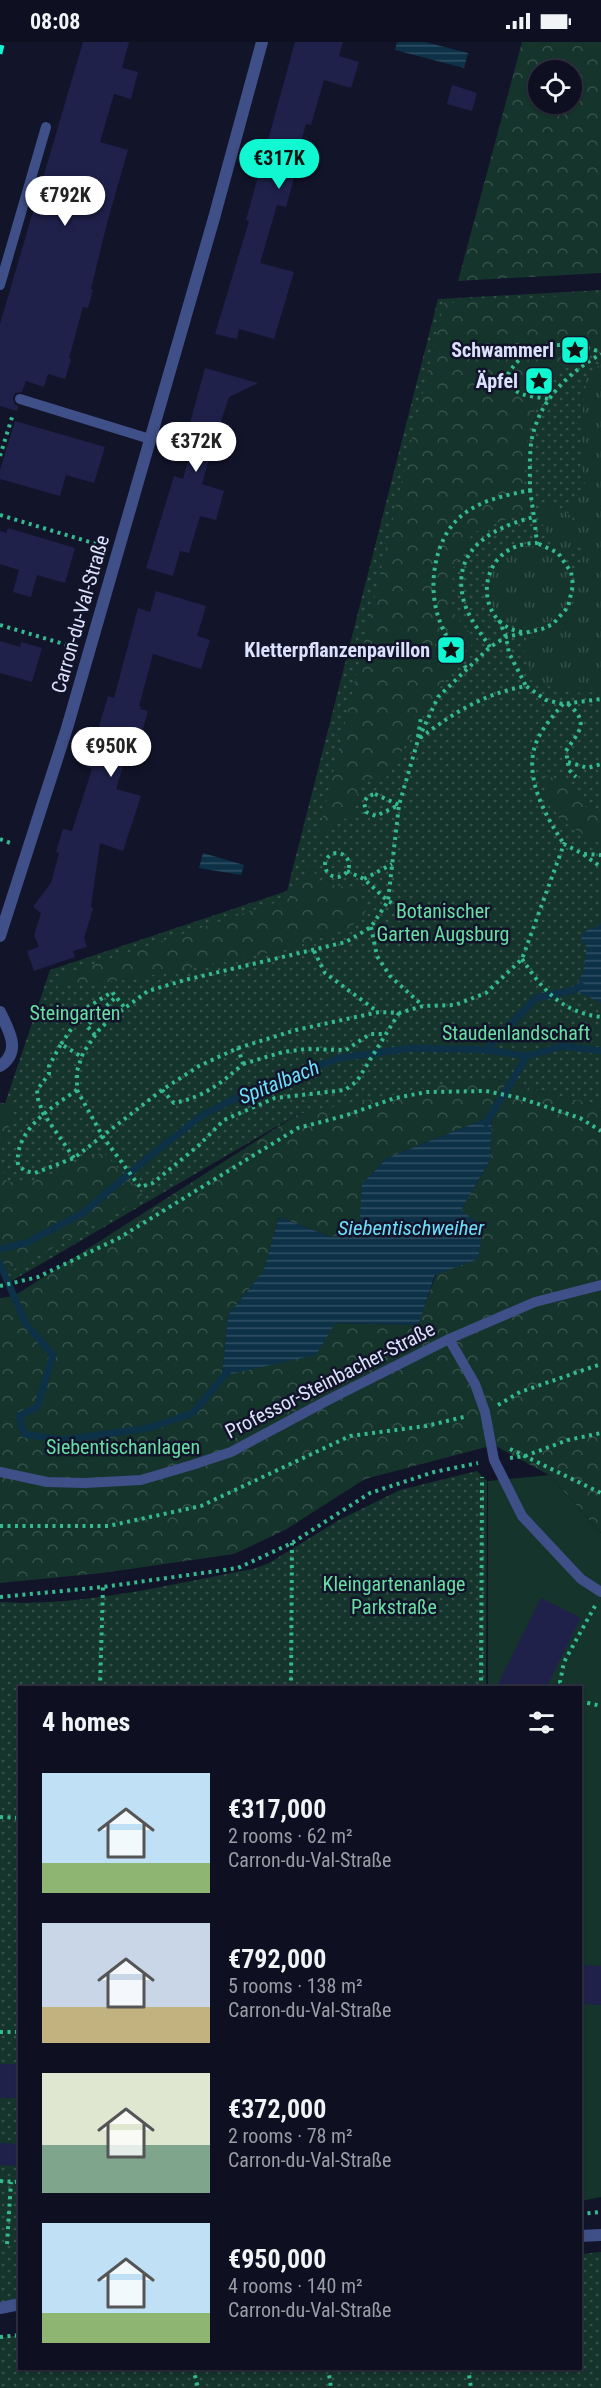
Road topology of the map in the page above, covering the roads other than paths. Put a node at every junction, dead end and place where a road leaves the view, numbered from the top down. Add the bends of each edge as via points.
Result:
1 (262, 42) edge
2 (46, 128) dead end
3 (0, 285) edge
4 (20, 399) dead end
5 (150, 439) junction
6 (0, 936) edge
7 (0, 1012) edge
8 (0, 1066) edge
9 (601, 1285) edge
10 (449, 1339) junction
11 (0, 1472) edge
12 (601, 1592) edge
13 (601, 2235) edge
14 (582, 2236) edge
15 (18, 2304) edge
16 (0, 2307) edge

1 - 5 street, Carron-du-Val-Straße
2 - 3 lane
4 - 5 lane
5 - 6 street, Carron-du-Val-Straße via 67,728
7 - 8 street via 13,1048
9 - 10 lane, Professor-Steinbacher-Straße via 534,1302
10 - 11 lane, Professor-Steinbacher-Straße via 231,1452 152,1477 75,1483 47,1482
10 - 12 lane via 475,1384 494,1460 522,1516 580,1579
13 - 14 street
15 - 16 street

